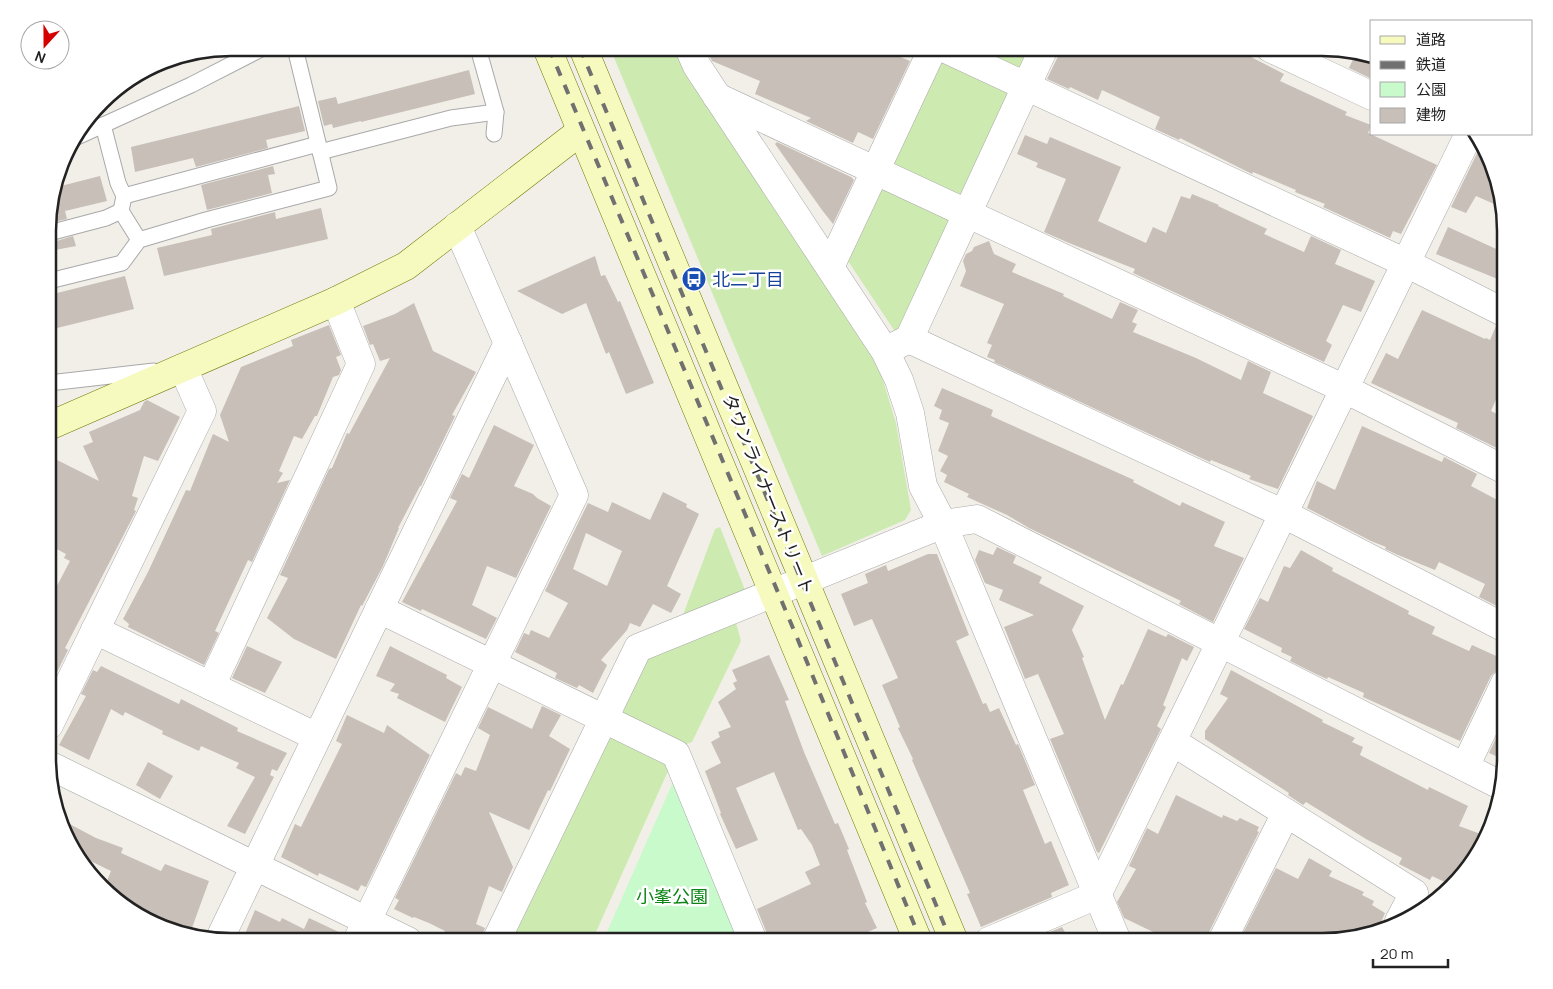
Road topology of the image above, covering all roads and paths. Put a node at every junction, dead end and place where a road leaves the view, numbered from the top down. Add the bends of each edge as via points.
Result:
1 (929, 56) edge
2 (962, 56) edge
3 (1040, 56) edge
4 (1287, 56) edge
5 (246, 57) edge
6 (297, 57) edge
7 (480, 57) edge
8 (551, 57) edge
9 (587, 57) edge
10 (693, 57) edge
11 (1027, 86) junction
12 (1370, 95) edge
13 (717, 97) junction
14 (496, 112) junction
15 (103, 125) junction
16 (581, 131) junction
17 (87, 132) edge
18 (494, 134) dead end
19 (1462, 136) edge
20 (319, 148) junction
21 (876, 170) junction
22 (122, 203) junction
23 (968, 213) junction
24 (457, 226) junction
25 (56, 231) edge
26 (139, 240) junction
27 (1406, 263) junction
28 (830, 267) junction
29 (56, 280) edge
30 (336, 301) junction
31 (1496, 309) edge
32 (909, 340) junction
33 (508, 343) junction
34 (885, 351) junction
35 (183, 368) junction
36 (56, 382) edge
37 (1345, 389) junction
38 (56, 423) edge
39 (1496, 466) edge
40 (1284, 514) junction
41 (942, 524) junction
42 (804, 580) junction
43 (773, 592) junction
44 (379, 609) junction
45 (1497, 624) edge
46 (96, 630) junction
47 (1222, 642) junction
48 (492, 664) junction
49 (211, 686) junction
50 (1497, 700) edge
51 (56, 711) edge
52 (604, 718) junction
53 (317, 737) junction
54 (1173, 742) junction
55 (1465, 767) junction
56 (57, 769) edge
57 (1495, 782) edge
58 (1286, 813) junction
59 (255, 866) junction
60 (1097, 895) junction
61 (1404, 912) edge
62 (362, 931) edge
63 (224, 932) edge
64 (914, 932) edge
65 (950, 932) edge
66 (1009, 932) edge
67 (1113, 932) edge
68 (1226, 932) edge
69 (500, 933) edge
70 (750, 933) edge

1 - 21 street
2 - 11 street
3 - 11 street
4 - 12 street
5 - 15 lane
6 - 20 lane
7 - 14 lane
8 - 16 street, タウンライナーストリート
9 - 42 street, タウンライナーストリート
10 - 13 street
11 - 23 street
11 - 27 street
13 - 21 street
13 - 28 street
14 - 18 lane
14 - 20 lane via 451,118
15 - 17 lane
15 - 22 lane
16 - 24 street
16 - 43 street, タウンライナーストリート
19 - 27 street
20 - 22 lane
20 - 26 lane via 329,188
21 - 23 street
21 - 28 street
22 - 25 lane via 106,218
22 - 26 lane
23 - 32 street
23 - 37 street
24 - 30 street via 406,266
24 - 33 street
26 - 29 lane via 122,263
27 - 31 street
27 - 37 street
28 - 34 street
30 - 35 street
30 - 49 street via 361,364
32 - 34 street
32 - 40 street
33 - 44 street
33 - 48 street via 574,495
34 - 41 street via 900,380 910,413 923,486
35 - 36 lane
35 - 38 street
35 - 46 street via 202,411
37 - 39 street
37 - 40 street
40 - 45 street
40 - 47 street
41 - 42 street
41 - 47 street via 977,519
41 - 60 street
42 - 43 street
42 - 65 street, タウンライナーストリート
43 - 52 street via 638,648
43 - 64 street, タウンライナーストリート
44 - 48 street
44 - 53 street
46 - 49 street
46 - 51 street
47 - 54 street
47 - 55 street
48 - 52 street
48 - 62 street
49 - 53 street
50 - 55 street
52 - 69 street
52 - 70 street via 676,754
53 - 59 street
54 - 58 street
54 - 60 street
55 - 57 street
56 - 59 street
58 - 61 street via 1414,893
58 - 68 street
59 - 62 street
59 - 63 street
60 - 66 street
60 - 67 street

